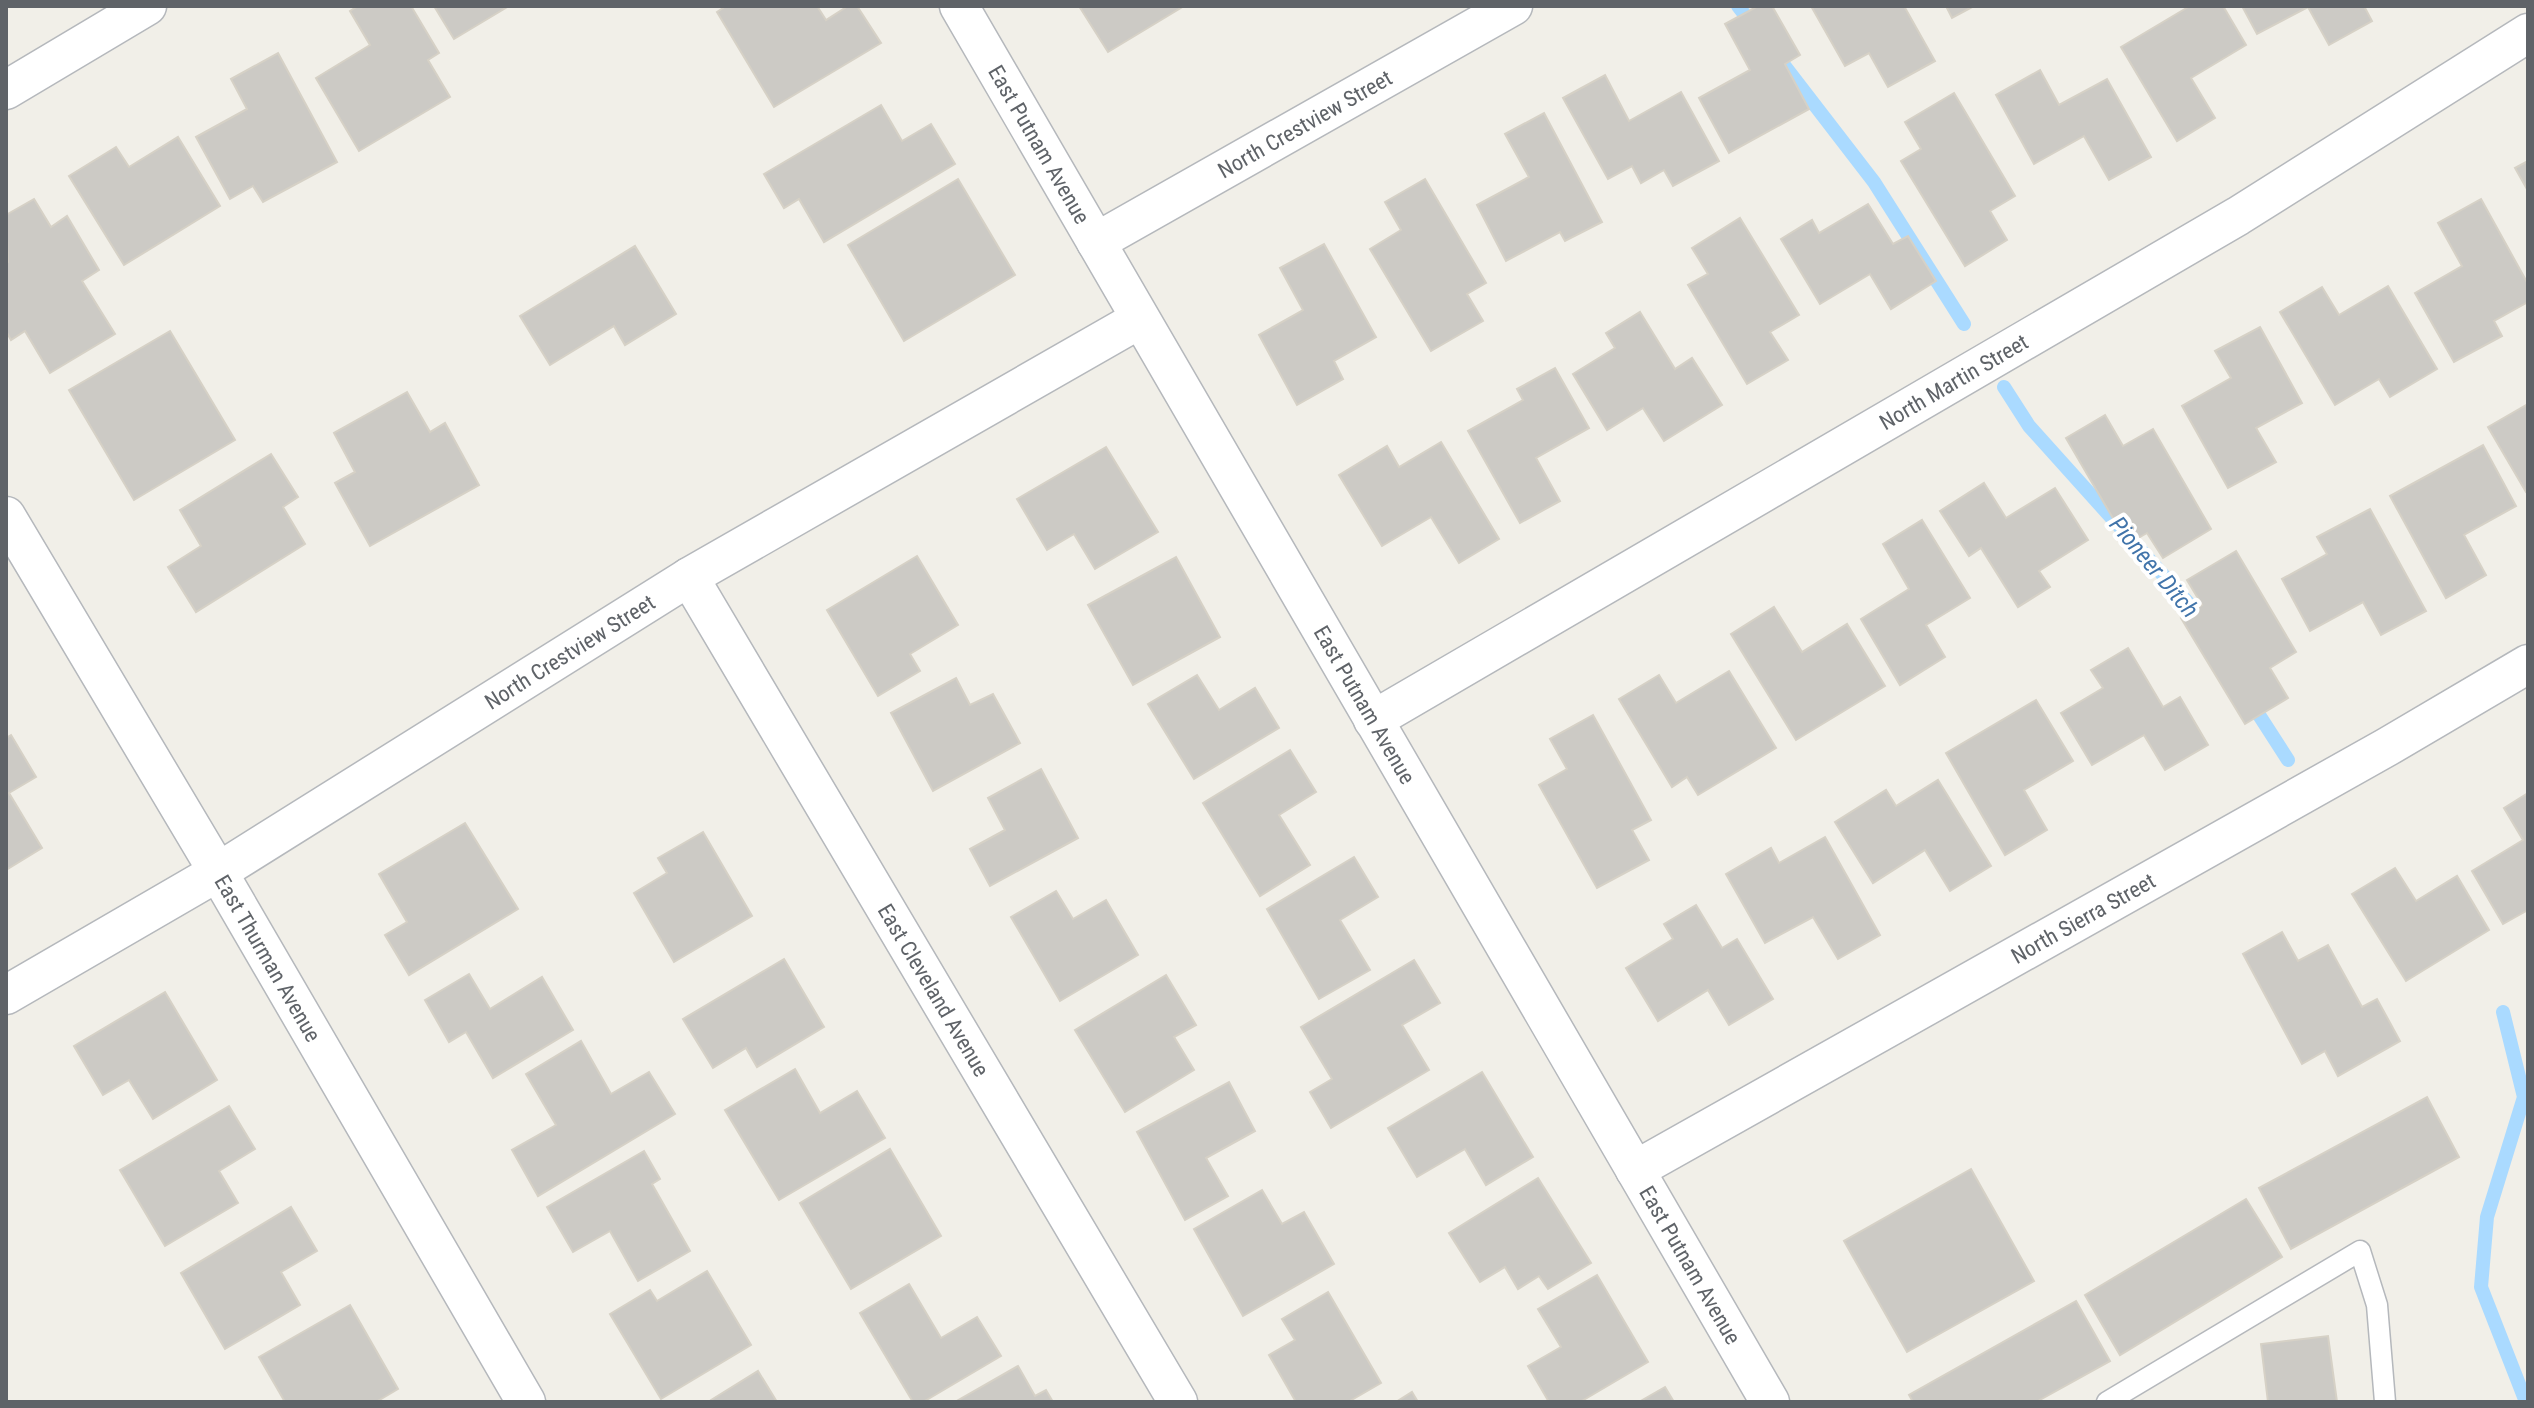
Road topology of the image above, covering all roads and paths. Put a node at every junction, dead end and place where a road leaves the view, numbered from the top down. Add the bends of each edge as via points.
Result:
1 (147, 6) edge
2 (959, 6) edge
3 (1513, 6) edge
4 (2528, 33) edge
5 (6, 90) edge
6 (1096, 242) junction
7 (1140, 319) junction
8 (6, 516) edge
9 (689, 577) junction
10 (2528, 664) edge
11 (1373, 720) junction
12 (218, 872) junction
13 (6, 995) edge
14 (1635, 1170) junction
15 (526, 1402) edge
16 (1178, 1402) edge
17 (1770, 1402) edge
18 (2107, 1402) edge
19 (2385, 1402) edge

1 - 5 street
2 - 6 street, East Putnam Avenue
3 - 6 street, North Crestview Street
4 - 11 street, North Martin Street via 2224,224
6 - 7 street, East Putnam Avenue
7 - 9 street, North Crestview Street
7 - 11 street, East Putnam Avenue
8 - 12 street, East Thurman Avenue
9 - 12 street, North Crestview Street
9 - 16 street, East Cleveland Avenue
10 - 14 street, North Sierra Street
11 - 14 street, East Putnam Avenue
12 - 13 street, North Crestview Street
12 - 15 street, East Thurman Avenue
14 - 17 street, East Putnam Avenue
18 - 19 lane via 2360,1251 2377,1305

